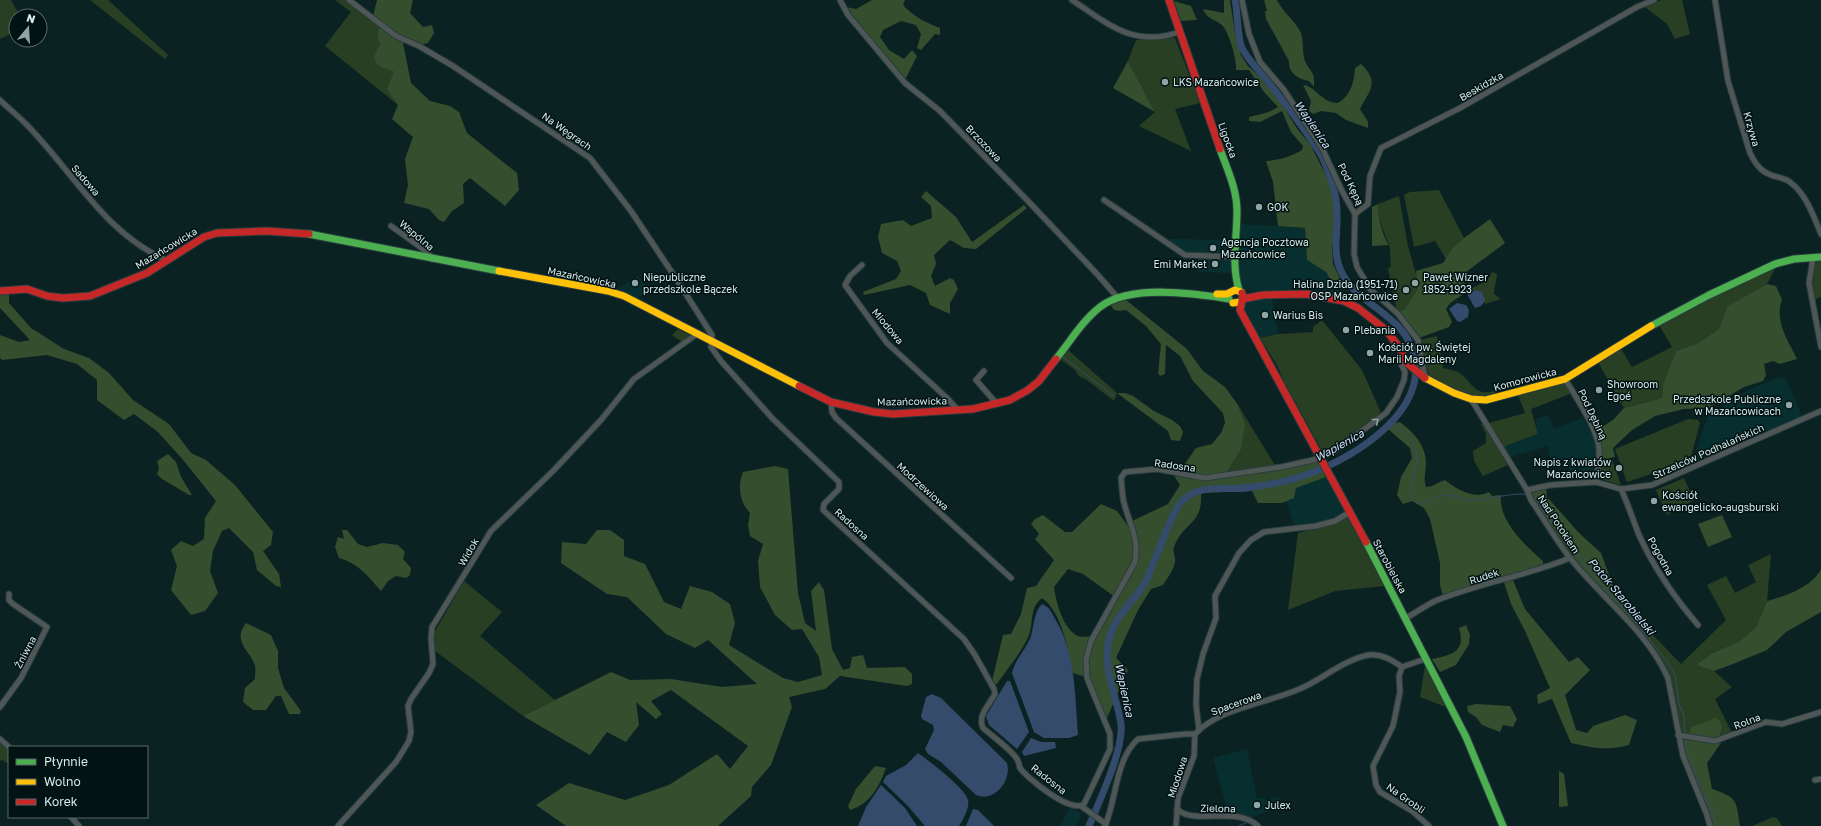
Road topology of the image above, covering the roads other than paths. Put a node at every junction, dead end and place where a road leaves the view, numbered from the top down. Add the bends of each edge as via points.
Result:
1 (349, 0) edge
2 (840, 0) edge
3 (1072, 0) edge
4 (1169, 0) edge
5 (1242, 0) edge
6 (1654, 0) edge
7 (1715, 0) edge
8 (1179, 32) junction
9 (0, 100) edge
10 (1104, 200) dead end
11 (1355, 214) junction
12 (391, 226) dead end
13 (1821, 234) edge
14 (1236, 257) junction
15 (1821, 257) edge
16 (1813, 258) junction
17 (432, 259) junction
18 (166, 260) junction
19 (862, 265) dead end
20 (0, 291) edge
21 (1236, 296) junction
22 (1118, 298) junction
23 (1246, 322) joint
24 (697, 334) junction
25 (712, 342) junction
26 (1821, 347) edge
27 (1404, 360) junction
28 (984, 372) dead end
29 (1423, 376) junction
30 (1565, 379) junction
31 (1471, 399) junction
32 (831, 402) junction
33 (997, 404) junction
34 (958, 410) junction
35 (1821, 412) edge
36 (1321, 459) junction
37 (1596, 482) junction
38 (1621, 489) junction
39 (1528, 491) junction
40 (1350, 512) junction
41 (1570, 558) junction
42 (1012, 578) dead end
43 (8, 594) dead end
44 (1406, 618) junction
45 (1698, 625) dead end
46 (1426, 659) junction
47 (1402, 667) junction
48 (0, 707) edge
49 (1821, 712) edge
50 (1199, 730) junction
51 (1195, 734) junction
52 (1683, 735) junction
53 (0, 739) edge
54 (8, 746) edge
55 (1081, 806) junction
56 (1177, 809) junction
57 (72, 818) edge
58 (1106, 825) edge
59 (1426, 825) edge
60 (79, 826) edge
61 (338, 826) edge
62 (1176, 826) edge
63 (1258, 826) edge
64 (1503, 826) edge
65 (1710, 826) edge

1 - 25 street, Na Węgrach via 396,36 447,62 590,158 631,211 712,335
2 - 22 street, Brzozowa via 848,15 905,83 945,116
3 - 8 street via 1115,29 1137,37 1152,38
4 - 8 street, Ligocka
5 - 11 street, Pod Kępą via 1249,34 1260,62 1284,90 1322,148
6 - 11 street, Beskidzka via 1637,7 1460,108 1381,148 1370,176 1368,204
7 - 13 street, Krzywa via 1728,81 1750,154 1762,171 1790,181 1797,188
8 - 14 street, Ligocka via 1235,191
9 - 18 street, Sadowa via 25,123 125,236 146,251
10 - 14 street via 1185,255
11 - 29 street, Pod Kępą via 1354,254 1357,267 1370,289 1398,314 1418,340
12 - 17 street, Wspólna via 427,252
14 - 21 street, Ligocka
15 - 16 street, Komorowicka
16 - 26 street via 1809,283
16 - 30 street, Komorowicka via 1775,264 1709,295 1633,336
17 - 18 street, Mazańcowicka via 310,234 267,231 218,233 204,237
17 - 24 street, Mazańcowicka via 608,291 624,296
18 - 20 street, Mazańcowicka via 147,273 90,296 63,298 26,290
19 - 34 street, Miodowa via 850,276 846,285 887,343
21 - 22 street, Mazańcowicka via 1165,293
21 - 23 street, Ligocka
21 - 27 street, Komorowicka via 1321,295 1352,305 1394,338
22 - 33 street, Mazańcowicka via 1095,310 1047,371 1028,390
23 - 36 street, Starobielska
24 - 25 street, Mazańcowicka
24 - 61 street, Widok via 634,379 601,420 491,531 432,627 430,638 433,664 408,706 411,732 409,741 396,762
25 - 32 street, Mazańcowicka
25 - 55 street, Radosna via 711,347 721,362 782,428 839,482 839,490 824,504 823,510 958,634 975,655 995,694 981,717 980,723 983,728 1017,759 1025,773 1048,793 1071,806
27 - 29 street, Komorowicka
36 -> 27 street via 1386,413 1404,380 1405,372 1400,364
28 - 33 street via 976,380
29 - 31 street, Komorowicka via 1438,386
30 - 31 street, Komorowicka via 1486,400
30 - 37 street, Pod Dębiną via 1581,405 1598,442 1600,457
31 - 39 street, Nad Potokiem
32 - 34 street, Mazańcowicka via 893,414
32 - 42 street, Modrzewiowa via 832,412 836,418
33 - 34 street, Mazańcowicka
35 - 38 street, Strzelców Podhalańskich via 1652,485
36 - 40 street, Starobielska
36 - 55 street, Radosna via 1205,478 1157,469 1125,472 1121,478 1124,503 1138,548 1135,562 1091,641 1086,660 1087,678 1110,734 1110,749
37 - 38 street, Strzelców Podhalańskich
37 - 39 street, Strzelców Podhalańskich via 1551,485
38 - 45 street, Pogodna via 1639,534 1658,571 1676,599
39 - 41 street, Nad Potokiem via 1531,500
40 - 44 street, Starobielska
40 - 50 street via 1335,521 1316,526 1264,532 1251,540 1239,553 1216,593 1216,618 1197,679
41 - 44 street, Rudek via 1541,570 1434,602
41 - 52 street, Nad Potokiem via 1633,628 1663,667
43 - 48 street, Żniwna via 13,604 47,627 21,678
44 - 46 street, Starobielska
46 - 47 street
46 - 64 street, Starobielska via 1469,743
47 - 50 street, Spacerowa via 1380,655 1369,655 1338,667 1287,694 1209,722
47 - 59 street, Na Grobli via 1393,726 1373,766 1376,785 1380,792 1412,811
49 - 52 street, Rolna via 1782,724 1766,722 1715,741
50 - 51 street, Spacerowa
51 - 56 street, Miodowa via 1194,756 1178,798
51 - 58 street via 1138,739 1132,744 1124,759
52 - 65 street, Nad Potokiem via 1683,756
53 - 54 street
55 - 58 street
56 - 62 street, Miodowa
56 - 63 street, Zielona via 1181,814 1190,817 1242,817
57 - 60 street

